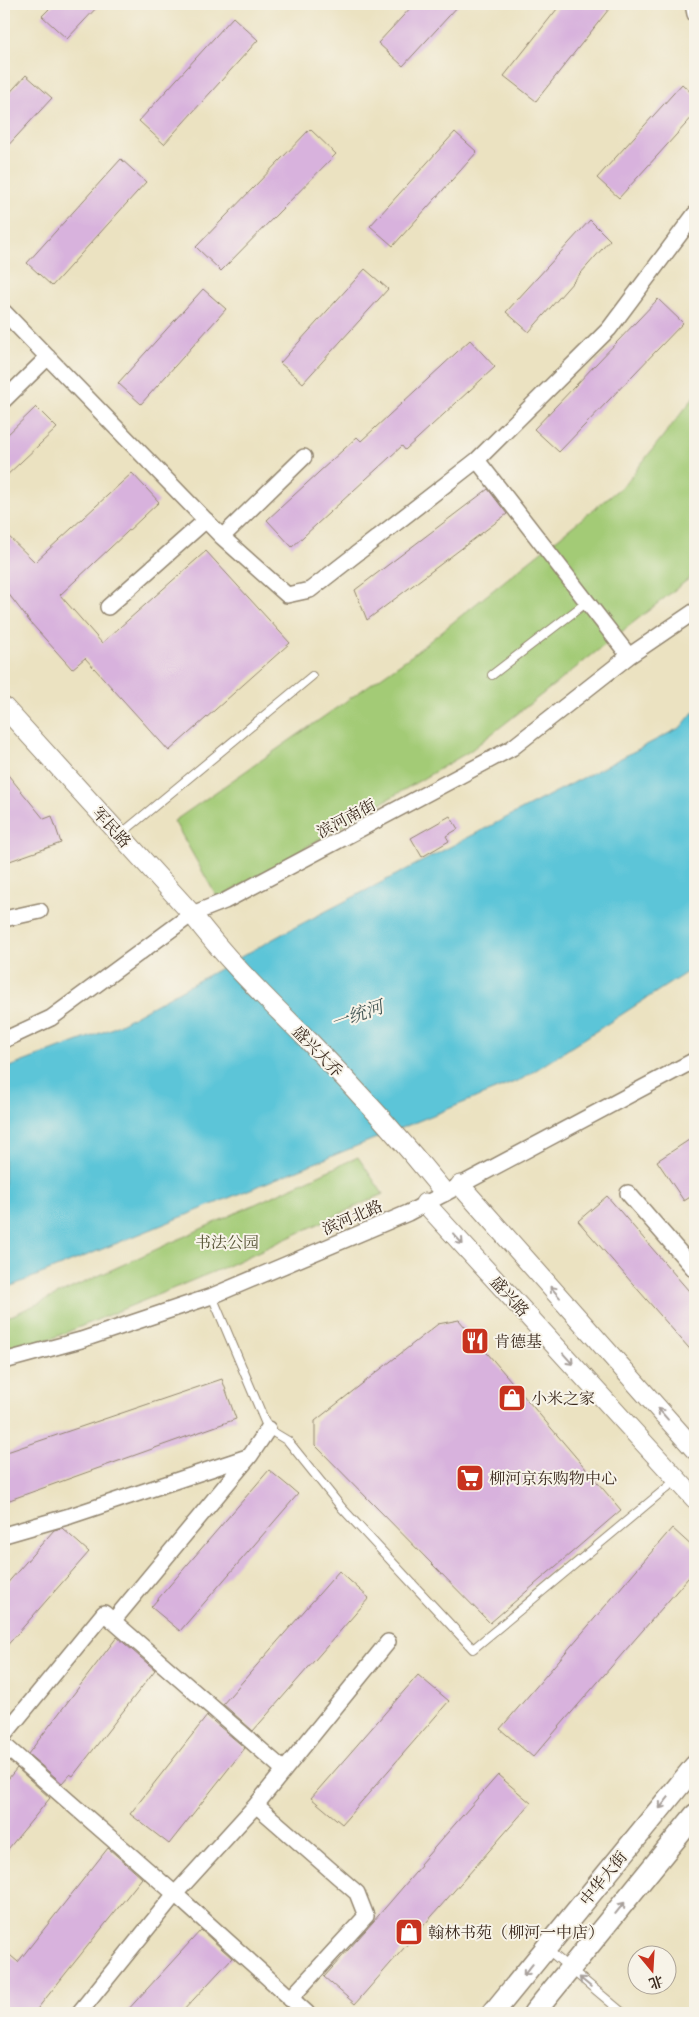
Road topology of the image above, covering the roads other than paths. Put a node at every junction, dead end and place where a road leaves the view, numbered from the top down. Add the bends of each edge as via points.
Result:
1 (693, 4) edge
2 (695, 14) edge
3 (695, 214) edge
4 (4, 312) edge
5 (48, 357) junction
6 (4, 400) edge
7 (304, 457) dead end
8 (476, 460) junction
9 (206, 520) junction
10 (222, 537) junction
11 (587, 602) junction
12 (108, 607) dead end
13 (695, 611) edge
14 (629, 656) junction
15 (312, 676) dead end
16 (492, 676) dead end
17 (4, 707) edge
18 (120, 835) junction
19 (40, 910) dead end
20 (192, 914) junction
21 (4, 919) edge
22 (219, 949) joint
23 (4, 1040) edge
24 (695, 1060) edge
25 (452, 1189) junction
26 (628, 1193) dead end
27 (425, 1203) junction
28 (689, 1252) edge
29 (695, 1270) edge
30 (212, 1296) junction
31 (4, 1361) edge
32 (268, 1429) junction
33 (695, 1450) edge
34 (250, 1456) junction
35 (677, 1480) junction
36 (695, 1499) edge
37 (4, 1536) edge
38 (113, 1621) junction
39 (388, 1642) dead end
40 (4, 1735) edge
41 (4, 1745) edge
42 (695, 1766) edge
43 (284, 1770) junction
44 (256, 1805) junction
45 (695, 1815) edge
46 (175, 1894) junction
47 (546, 1948) junction
48 (570, 1969) junction
49 (290, 1999) junction
50 (79, 2013) edge
51 (307, 2013) edge
52 (493, 2013) edge
53 (534, 2013) edge
54 (623, 2013) edge

1 - 2 street
3 - 8 street via 609,329
4 - 5 street
5 - 6 street
5 - 9 street
7 - 10 street
8 - 10 street via 310,590 288,595
8 - 11 street
9 - 10 street
9 - 12 street
11 - 14 street
11 - 16 lane
13 - 14 street, 滨河南街
14 - 20 street, 滨河南街 via 512,748 300,862
15 - 18 lane
17 - 18 street, 军民路
18 - 20 street, 军民路
19 - 21 street
20 - 22 street, 军民路
20 - 23 street, 滨河南街 via 51,1018
22 - 25 street, 盛兴大乔 via 334,1067 414,1156
24 - 25 street, 滨河北路
25 - 27 street, 滨河北路
33 -> 25 street
26 - 28 street
27 - 30 street, 滨河北路
27 -> 35 street, 盛兴路
28 - 29 street
30 - 31 street, 滨河北路 via 81,1340
30 - 32 lane
32 - 34 street
32 - 35 lane via 288,1441 342,1508 473,1649
34 - 37 street
34 - 38 street
35 - 36 street, 盛兴路
38 - 40 street via 104,1613
38 - 43 street
39 - 43 street
41 - 46 street
42 -> 47 main road, 中华大街
43 - 44 street
44 - 46 street
44 - 49 street via 357,1893 366,1916
48 -> 45 main road, 中华大街
46 - 49 street
46 - 50 street
47 - 48 lane
47 -> 52 main road, 中华大街
48 - 53 main road, 中华大街
54 -> 48 lane
49 - 51 street

